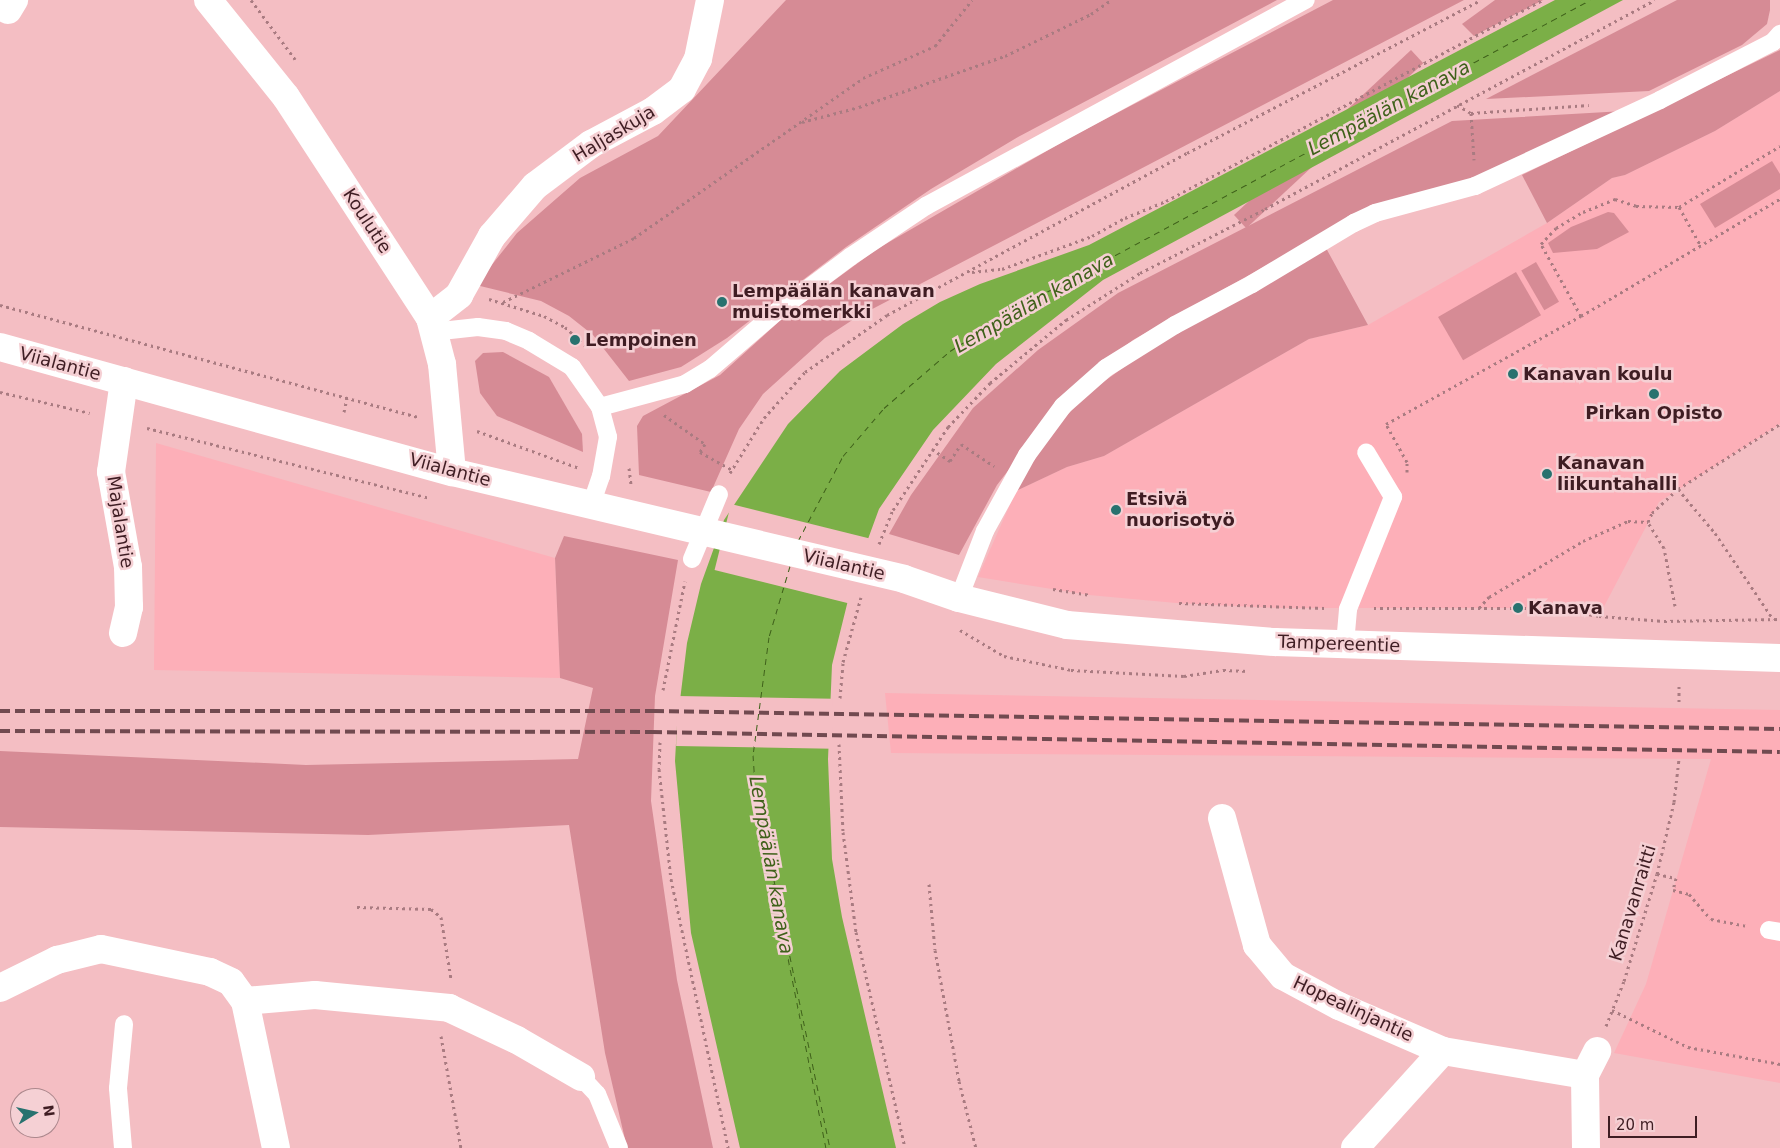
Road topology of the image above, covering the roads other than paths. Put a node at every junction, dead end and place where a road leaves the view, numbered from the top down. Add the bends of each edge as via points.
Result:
1 (208, 0) edge
2 (710, 0) edge
3 (1306, 0) edge
4 (1780, 34) edge
5 (431, 325) junction
6 (0, 347) edge
7 (124, 381) junction
8 (600, 406) junction
9 (1366, 452) dead end
10 (452, 472) junction
11 (719, 494) road end
12 (591, 505) junction
13 (692, 559) road end
14 (904, 579) joint
15 (959, 598) junction
16 (123, 633) dead end
17 (1345, 644) junction
18 (1780, 658) edge
19 (1222, 818) dead end
20 (0, 988) edge
21 (245, 1001) junction
22 (124, 1024) dead end
23 (1442, 1051) junction
24 (581, 1076) joint
25 (123, 1148) edge
26 (276, 1148) edge
27 (619, 1148) edge
28 (1355, 1148) edge
29 (1586, 1148) edge

1 - 5 street, Koulutie via 286,97
2 - 5 street, Haljaskuja via 698,59 682,89 654,111 591,144 535,186 492,236 459,295
3 - 8 lane via 926,206 850,257 702,374 658,393
4 - 15 lane via 1773,42 1660,100 1475,186 1389,209 1354,223 1106,368 1063,406 1027,455 985,531
5 - 8 lane via 506,331 529,341 572,367
5 - 10 street, Koulutie via 442,364
6 - 7 street, Viialantie
7 - 10 street, Viialantie
7 - 16 street, Majalantie via 111,472 128,583 129,607
8 - 12 lane via 608,437 602,476
9 - 17 lane via 1393,497 1348,608
10 - 12 street, Viialantie
11 - 13 lane
12 - 14 street, Viialantie
14 - 15 street, Tampereentie
15 - 17 street, Tampereentie via 1067,625 1240,641
17 - 18 street, Tampereentie
19 - 23 street, Hopealinjantie via 1257,945 1283,976 1338,1006
20 - 21 street via 57,960 101,949 210,972 231,982
21 - 24 street via 315,995 446,1009 517,1040
21 - 26 street
22 - 25 lane via 118,1088
23 - 28 street
23 - 29 street, Hopealinjantie via 1591,1063
24 - 27 lane via 598,1094

